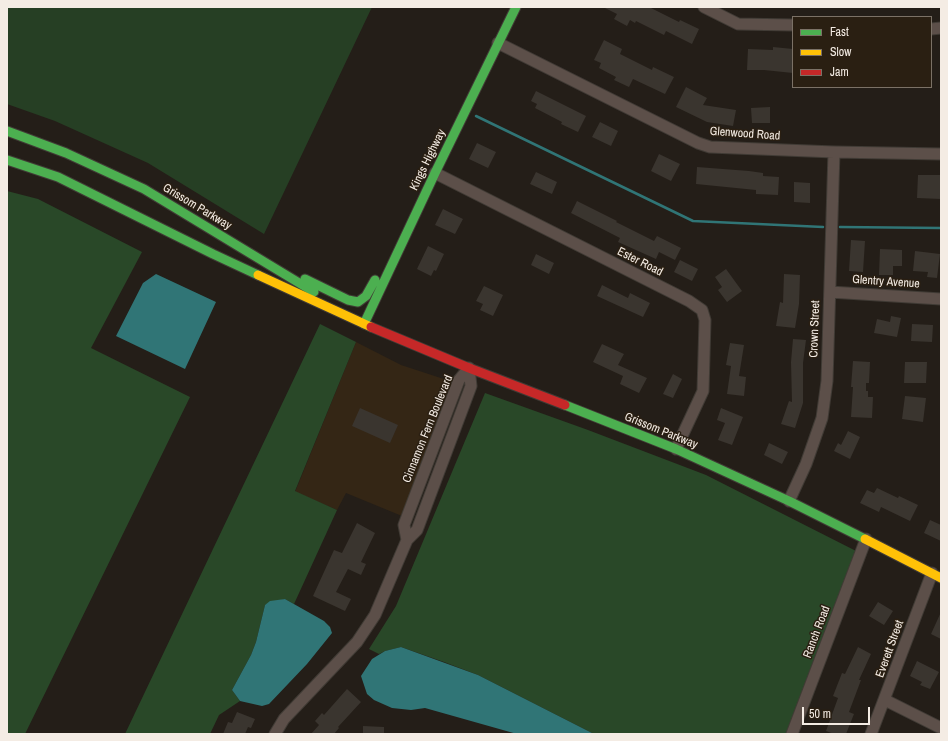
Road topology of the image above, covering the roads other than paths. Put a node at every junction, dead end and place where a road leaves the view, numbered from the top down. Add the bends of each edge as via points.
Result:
1 (516, 7) edge
2 (704, 7) edge
3 (792, 25) edge
4 (498, 43) junction
5 (7, 131) edge
6 (834, 152) junction
7 (941, 154) edge
8 (7, 160) edge
9 (435, 172) junction
10 (406, 235) junction
11 (278, 270) junction
12 (830, 292) junction
13 (941, 299) edge
14 (364, 324) junction
15 (468, 368) junction
16 (676, 449) junction
17 (789, 501) junction
18 (866, 540) junction
19 (936, 576) edge
20 (885, 700) junction
21 (941, 728) edge
22 (275, 734) edge
23 (792, 734) edge
24 (871, 734) edge

1 - 4 main road, Kings Highway
2 - 3 street via 738,24
4 - 6 street, Glenwood Road via 698,143 717,147
4 - 9 main road, Kings Highway
5 - 11 main road, Grissom Parkway via 66,153 144,189
6 - 7 street, Glenwood Road
6 - 12 street, Crown Street
8 - 14 main road, Grissom Parkway via 58,177 213,254
9 - 10 main road, Kings Highway
9 - 16 street, Ester Road via 689,301 702,310 705,320 703,391
10 - 11 main road via 393,247 366,296 358,302
10 - 14 main road, Kings Highway
11 - 14 main road, Grissom Parkway
12 - 13 street, Glentry Avenue
12 - 17 street, Crown Street via 827,381 822,418 806,464
14 - 15 main road, Grissom Parkway
15 - 16 main road, Grissom Parkway
15 - 22 street, Cinnamon Fern Boulevard via 459,380 404,525 407,540 375,616 358,642 284,719
16 - 17 main road, Grissom Parkway
17 - 18 main road, Grissom Parkway
18 - 19 main road, Grissom Parkway
18 - 23 street, Ranch Road
19 - 20 street, Everett Street
20 - 21 street
20 - 24 street, Everett Street

